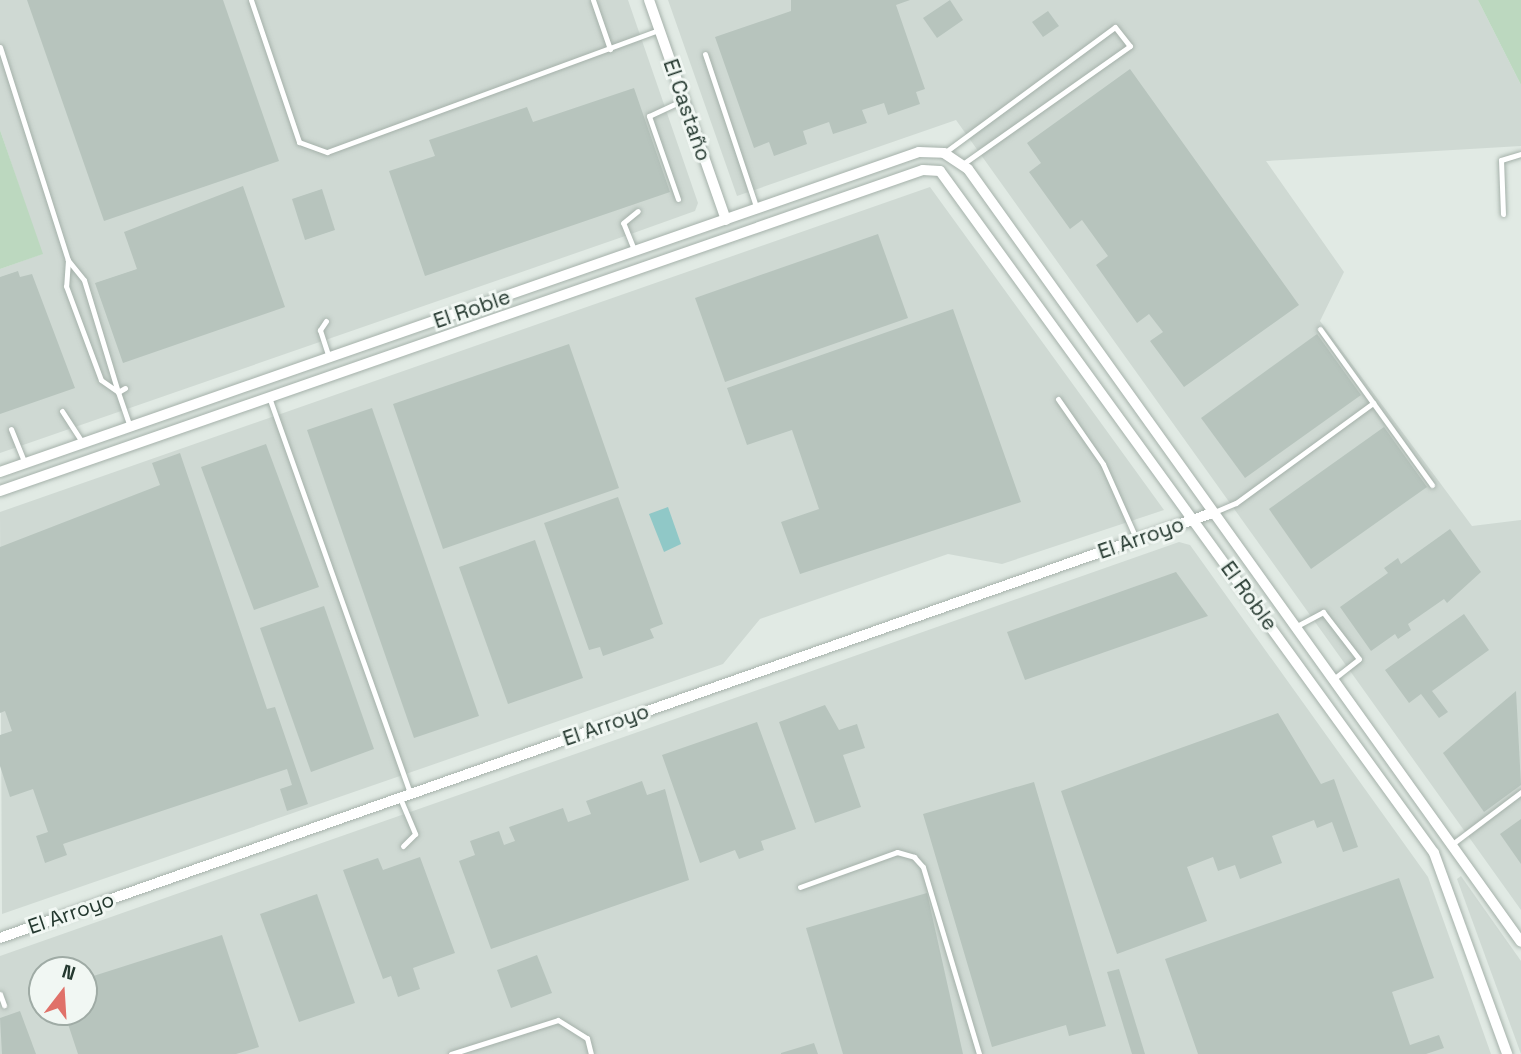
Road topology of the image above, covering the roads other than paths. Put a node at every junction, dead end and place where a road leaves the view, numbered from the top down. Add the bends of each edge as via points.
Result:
1 (251, 0) edge
2 (593, 0) edge
3 (649, 0) edge
4 (659, 30) junction
5 (0, 47) edge
6 (610, 49) junction
7 (705, 54) dead end
8 (684, 100) junction
9 (944, 153) junction
10 (1521, 155) edge
11 (964, 164) junction
12 (936, 169) junction
13 (678, 199) dead end
14 (757, 209) junction
15 (638, 211) dead end
16 (1503, 214) dead end
17 (726, 220) junction
18 (635, 252) junction
19 (68, 260) junction
20 (529, 289) junction
21 (536, 307) junction
22 (326, 321) dead end
23 (1320, 329) dead end
24 (329, 358) junction
25 (125, 388) dead end
26 (118, 392) junction
27 (269, 397) junction
28 (1058, 399) dead end
29 (1373, 403) junction
30 (62, 411) dead end
31 (130, 427) junction
32 (11, 429) dead end
33 (82, 444) junction
34 (24, 464) junction
35 (0, 472) edge
36 (1432, 485) dead end
37 (0, 491) edge
38 (1212, 513) junction
39 (1194, 519) junction
40 (1137, 539) junction
41 (1295, 627) junction
42 (1332, 680) junction
43 (1521, 792) edge
44 (405, 796) junction
45 (403, 846) dead end
46 (1451, 846) junction
47 (800, 887) dead end
48 (0, 938) edge
49 (1521, 942) edge
50 (0, 994) edge
51 (4, 1005) dead end
52 (451, 1054) edge
53 (592, 1054) edge
54 (979, 1054) edge
55 (1507, 1054) edge

1 - 6 lane via 299,142 327,152
2 - 6 lane
3 - 4 street, El Castaño
4 - 6 lane
4 - 8 street, El Castaño
5 - 19 lane
7 - 14 lane
8 - 13 lane via 649,116
8 - 17 street, El Castaño
9 - 11 street, El Roble
9 - 11 lane via 1115,27 1130,46
9 - 12 street
9 - 14 street, El Roble via 919,152
10 - 16 lane via 1501,160
11 - 38 street, El Roble
12 - 21 street, El Roble
12 - 39 street, El Roble via 948,176
14 - 17 street, El Roble
15 - 18 lane via 624,223
17 - 18 street, El Roble
18 - 20 street, El Roble
19 - 26 lane via 84,280
19 - 26 lane via 66,286 102,380
20 - 21 street
20 - 24 street, El Roble
21 - 27 street, El Roble
22 - 24 lane via 320,330
23 - 29 lane
24 - 31 street, El Roble
25 - 26 lane
26 - 31 lane
27 - 37 street, El Roble
27 - 44 lane
28 - 40 lane via 1103,464
29 - 36 lane
29 - 38 lane via 1236,503
30 - 33 lane
31 - 33 street, El Roble
32 - 34 lane
33 - 34 street, El Roble
34 - 35 street, El Roble
38 - 39 street, El Arroyo
38 - 41 street, El Roble
39 - 40 street, El Arroyo
39 - 55 street, El Roble via 1433,853
40 - 44 street, El Arroyo
41 - 42 street, El Roble
41 - 42 lane via 1323,612 1359,659
42 - 46 street, El Roble
43 - 46 lane
44 - 45 lane via 415,834
44 - 48 street, El Arroyo
46 - 49 street, El Roble
47 - 54 lane via 897,852 914,857 923,867
50 - 51 lane
52 - 53 lane via 558,1020 587,1038

